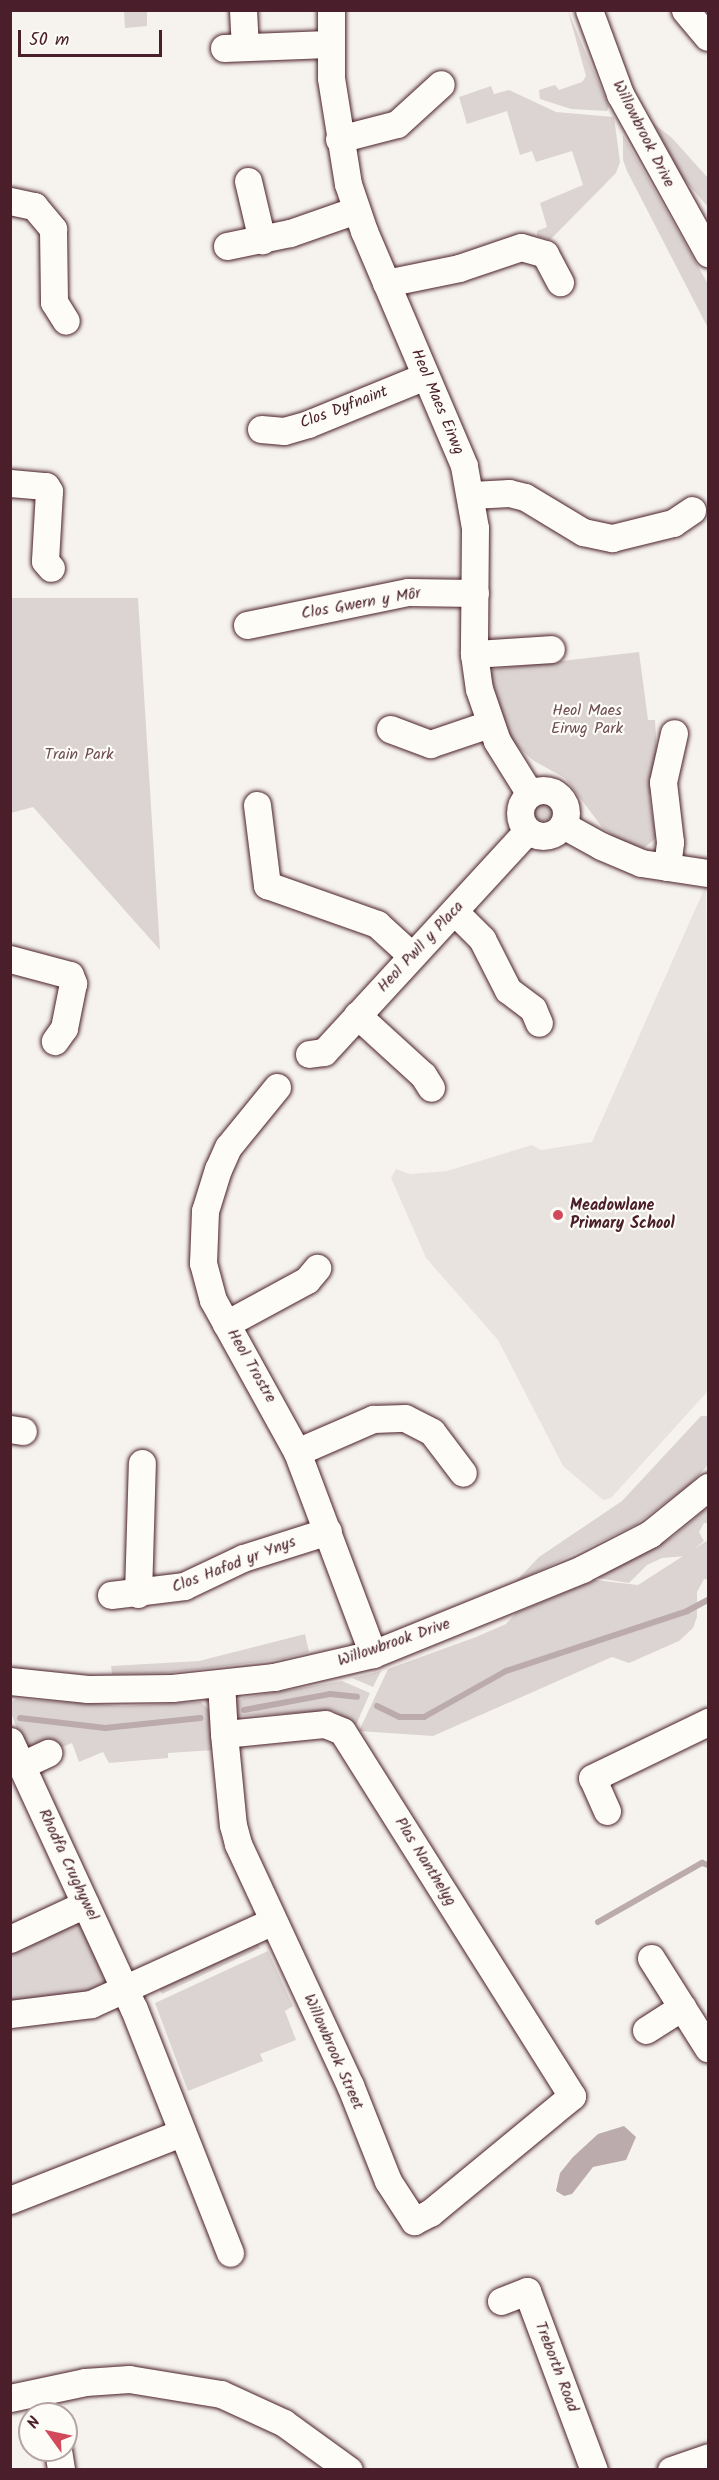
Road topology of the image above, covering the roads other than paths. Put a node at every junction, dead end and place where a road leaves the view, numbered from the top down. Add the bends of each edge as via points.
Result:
1 (243, 10) edge
2 (330, 10) edge
3 (589, 10) edge
4 (684, 10) edge
5 (708, 37) edge
6 (328, 44) junction
7 (441, 84) dead end
8 (339, 139) junction
9 (248, 181) dead end
10 (10, 201) edge
11 (356, 210) junction
12 (262, 240) junction
13 (227, 246) dead end
14 (708, 253) edge
15 (560, 282) dead end
16 (386, 283) junction
17 (66, 321) dead end
18 (425, 376) junction
19 (261, 429) dead end
20 (10, 483) edge
21 (472, 495) junction
22 (692, 510) dead end
23 (51, 568) dead end
24 (475, 593) junction
25 (247, 625) dead end
26 (551, 649) dead end
27 (474, 654) junction
28 (489, 724) junction
29 (390, 729) dead end
30 (674, 733) dead end
31 (530, 794) junction
32 (257, 806) dead end
33 (563, 825) junction
34 (528, 830) junction
35 (667, 867) junction
36 (708, 873) edge
37 (454, 911) junction
38 (412, 956) junction
39 (10, 959) edge
40 (357, 1015) junction
41 (539, 1023) dead end
42 (55, 1041) dead end
43 (309, 1054) dead end
44 (277, 1087) dead end
45 (431, 1088) dead end
46 (317, 1268) dead end
47 (226, 1324) junction
48 (297, 1452) junction
49 (142, 1463) dead end
50 (463, 1473) dead end
51 (708, 1486) edge
52 (328, 1531) junction
53 (138, 1594) junction
54 (111, 1595) dead end
55 (373, 1654) junction
56 (10, 1681) edge
57 (221, 1683) junction
58 (708, 1722) edge
59 (224, 1734) junction
60 (16, 1753) edge
61 (48, 1753) dead end
62 (608, 1811) dead end
63 (85, 1904) junction
64 (273, 1921) junction
65 (10, 1939) edge
66 (651, 1958) dead end
67 (125, 1989) junction
68 (682, 2007) junction
69 (10, 2014) edge
70 (646, 2030) dead end
71 (708, 2048) edge
72 (572, 2096) joint
73 (181, 2133) junction
74 (10, 2200) edge
75 (230, 2253) dead end
76 (501, 2301) dead end
77 (10, 2398) edge
78 (50, 2402) edge
79 (708, 2457) edge
80 (349, 2469) edge
81 (594, 2469) edge
82 (673, 2469) edge

1 - 6 street via 234,48
2 - 6 street, Heol Maes Eirwg
3 - 14 street, Willowbrook Drive via 624,102
4 - 5 street
6 - 8 street, Heol Maes Eirwg
7 - 8 street via 397,124
8 - 11 street, Heol Maes Eirwg
9 - 12 street
10 - 17 street via 34,206 52,229 54,302
11 - 12 street
11 - 16 street, Heol Maes Eirwg
12 - 13 street
15 - 16 street via 545,254 521,247 459,268
16 - 18 street, Heol Maes Eirwg
18 - 19 street, Clos Dyfnaint via 308,424 284,431
18 - 21 street, Heol Maes Eirwg via 464,466
20 - 23 street via 46,486 49,490 45,561
21 - 22 street via 509,493 525,497 583,532 612,538 673,524
21 - 24 street, Heol Maes Eirwg
24 - 25 street, Clos Gwern y Môr via 408,592
24 - 27 street, Heol Maes Eirwg
26 - 27 street
27 - 28 street, Heol Maes Eirwg
28 - 29 street via 430,744
28 - 31 street, Heol Maes Eirwg
30 - 35 street via 663,782 670,842
31 - 33 street via 543,789 560,796 567,810
31 - 34 street via 519,814
32 - 38 street via 267,885 377,924
33 - 34 street via 542,836
33 - 35 street via 620,855
34 - 37 street, Heol Pwll y Placa
35 - 36 street
37 - 38 street, Heol Pwll y Placa
37 - 41 street via 482,939 508,990 532,1010
38 - 40 street, Heol Pwll y Placa
39 - 42 street via 70,975 73,983 64,1028
40 - 43 street, Heol Pwll y Placa via 324,1052
40 - 45 street via 423,1074
44 - 47 street, Heol Trostre via 228,1147 205,1211 203,1263 213,1300
46 - 47 street via 307,1280
47 - 48 street, Heol Trostre
48 - 50 street via 373,1419 405,1418 432,1432
48 - 52 street, Heol Trostre
49 - 53 street
51 - 55 street, Willowbrook Drive via 650,1533 582,1569
52 - 53 street, Clos Hafod yr Ynys via 243,1558 184,1586
52 - 55 street, Heol Trostre
53 - 54 street, Clos Hafod yr Ynys
55 - 57 street, Willowbrook Drive via 294,1673
56 - 57 street, Willowbrook Drive via 115,1689
57 - 59 street, Willowbrook Street
58 - 62 street via 592,1778
59 - 64 street, Willowbrook Street via 238,1844
59 - 72 street, Plas Nanthelyg via 325,1724 342,1731
60 - 61 street
60 - 63 street, Rhodfa Crughywel
63 - 65 street
63 - 67 street, Rhodfa Crughywel
64 - 67 street
64 - 72 street, Willowbrook Street via 350,2085 388,2181 419,2228 430,2213
66 - 68 street
67 - 69 street via 90,2004
67 - 73 street, Rhodfa Crughywel
68 - 70 street
68 - 71 street
73 - 74 street
73 - 75 street, Rhodfa Crughywel
76 - 81 street, Treborth Road via 526,2291
77 - 78 street
78 - 80 street via 129,2379 221,2394 284,2423
79 - 82 street

